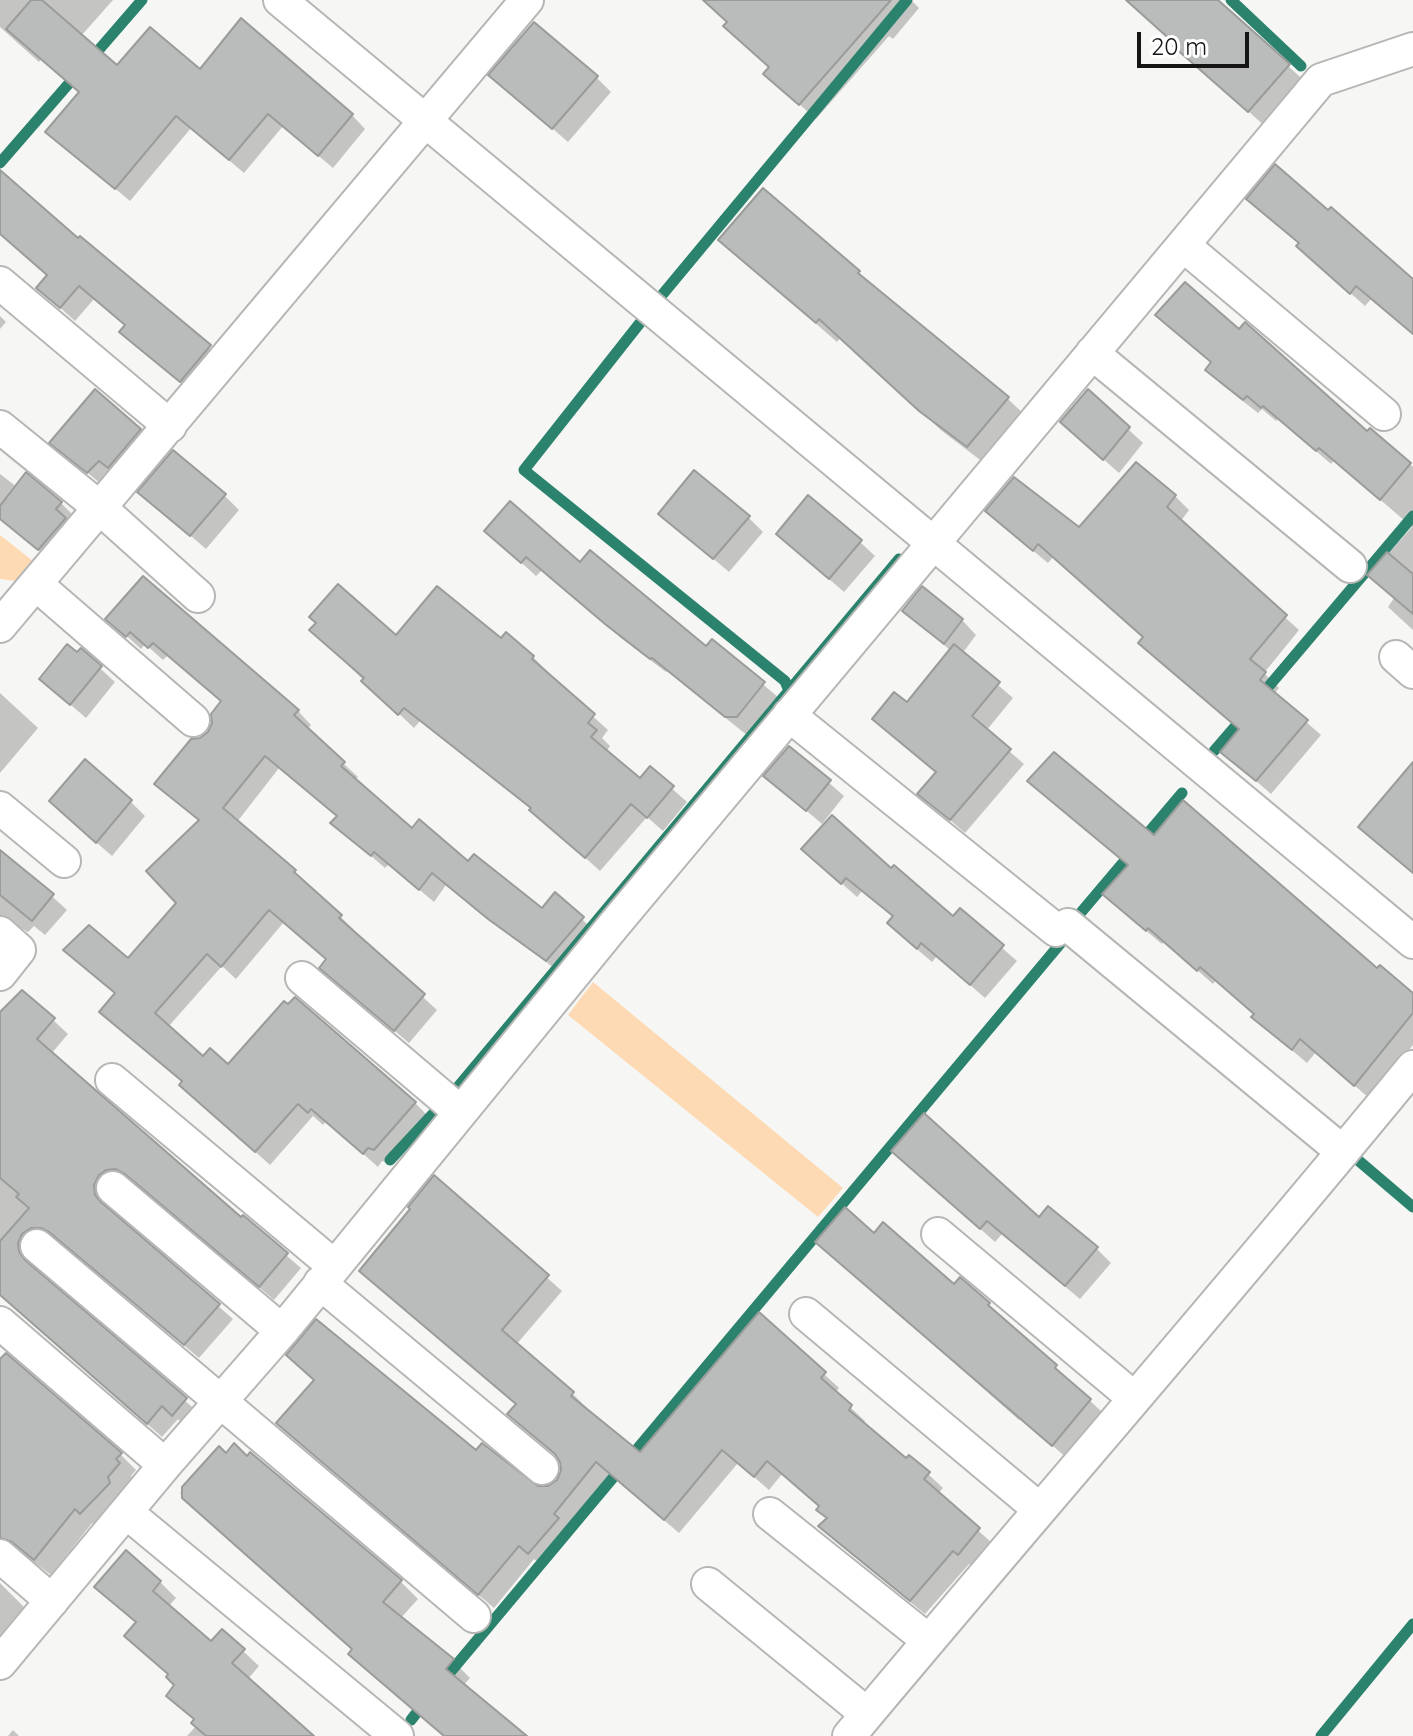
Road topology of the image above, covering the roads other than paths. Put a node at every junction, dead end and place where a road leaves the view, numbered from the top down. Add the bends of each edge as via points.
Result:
1 (280, 0) edge
2 (527, 0) edge
3 (1413, 49) edge
4 (426, 123) junction
5 (1183, 245) junction
6 (0, 283) edge
7 (1092, 353) junction
8 (1384, 414) dead end
9 (170, 426) junction
10 (0, 427) edge
11 (100, 508) junction
12 (933, 542) junction
13 (1350, 566) dead end
14 (37, 585) junction
15 (198, 596) dead end
16 (4, 612) edge
17 (789, 715) junction
18 (193, 720) dead end
19 (0, 808) edge
20 (64, 861) dead end
21 (0, 933) edge
22 (1413, 942) edge
23 (0, 974) edge
24 (302, 978) dead end
25 (1413, 1067) edge
26 (112, 1080) dead end
27 (459, 1111) junction
28 (1343, 1152) junction
29 (113, 1188) dead end
30 (938, 1234) dead end
31 (37, 1246) dead end
32 (327, 1274) junction
33 (806, 1314) dead end
34 (0, 1323) edge
35 (282, 1331) junction
36 (1134, 1398) junction
37 (220, 1402) junction
38 (165, 1465) junction
39 (542, 1468) dead end
40 (1039, 1509) junction
41 (126, 1512) junction
42 (770, 1514) dead end
43 (0, 1556) edge
44 (708, 1584) dead end
45 (52, 1601) junction
46 (474, 1616) dead end
47 (929, 1641) junction
48 (0, 1663) edge
49 (858, 1725) edge
50 (397, 1736) edge

1 - 4 street
2 - 4 street
3 - 5 street via 1321,80
4 - 9 street
4 - 12 street
5 - 7 street
5 - 8 street
6 - 9 street
7 - 12 street
7 - 13 street
9 - 11 street
10 - 11 street
11 - 14 street
11 - 15 street
12 - 17 street
12 - 22 street
14 - 16 street
14 - 18 street
17 - 27 street
17 - 28 street
19 - 20 street
21 - 23 street via 19,950
24 - 27 street
25 - 28 street
26 - 32 street
27 - 32 street
28 - 36 street
29 - 35 street
30 - 36 street
31 - 37 street
32 - 35 street
32 - 39 street
33 - 40 street
34 - 38 street
35 - 37 street
36 - 40 street
37 - 38 street
37 - 46 street
38 - 41 street
40 - 47 street
41 - 45 street
41 - 50 street
42 - 47 street
43 - 45 street
44 - 49 street
45 - 48 street
47 - 49 street

